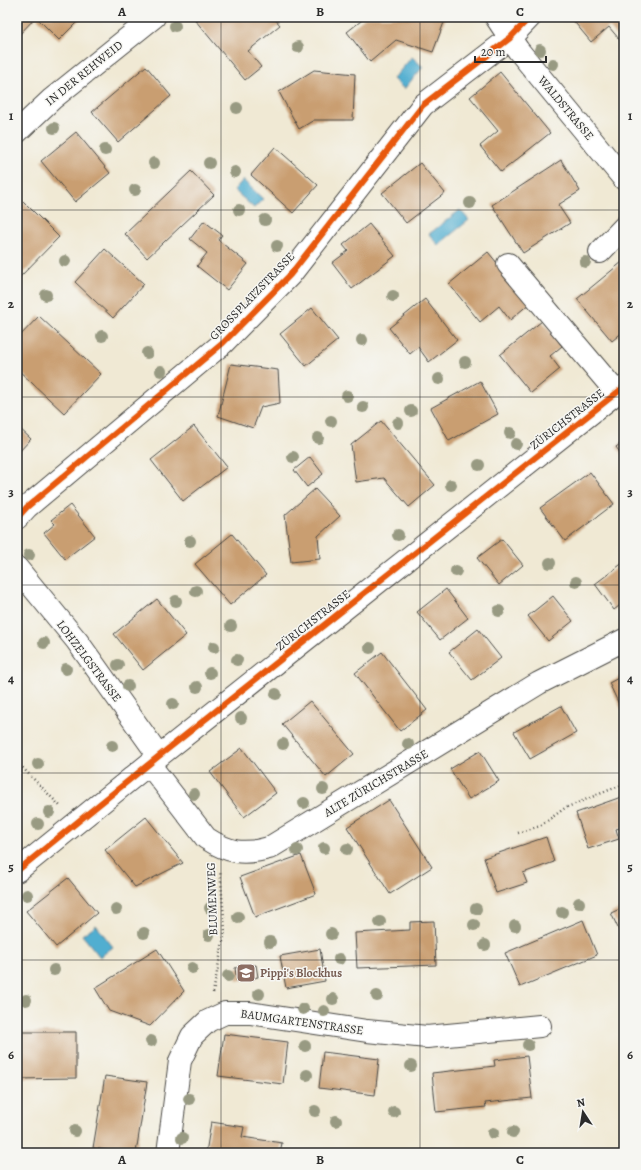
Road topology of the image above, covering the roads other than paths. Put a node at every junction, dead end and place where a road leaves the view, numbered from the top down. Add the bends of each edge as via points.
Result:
1 (154, 17) edge
2 (496, 17) edge
3 (530, 17) edge
4 (510, 38) junction
5 (17, 132) edge
6 (624, 179) edge
7 (624, 227) edge
8 (600, 252) dead end
9 (508, 264) dead end
10 (621, 390) edge
11 (17, 518) edge
12 (17, 568) edge
13 (624, 640) edge
14 (154, 760) junction
15 (17, 871) edge
16 (540, 1026) dead end
17 (168, 1153) edge

1 - 5 street, IN DER REHWEID via 52,99
2 - 4 street, WALDSTRASSE
3 - 4 street, GROSSPLATZSTRASSE
4 - 6 street, WALDSTRASSE
4 - 11 street, GROSSPLATZSTRASSE via 424,104 290,275 223,343
7 - 8 street
9 - 10 street
10 - 14 street, ZÜRICHSTRASSE
12 - 14 street, LOHZELGSTRASSE via 77,642
13 - 14 street, ALTE ZÜRICHSTRASSE via 539,683 269,848 253,852 236,852 218,846 206,838
14 - 15 street, ZÜRICHSTRASSE
16 - 17 street, BAUMGARTENSTRASSE via 427,1038 250,1013 225,1013 208,1021 192,1036 180,1062

